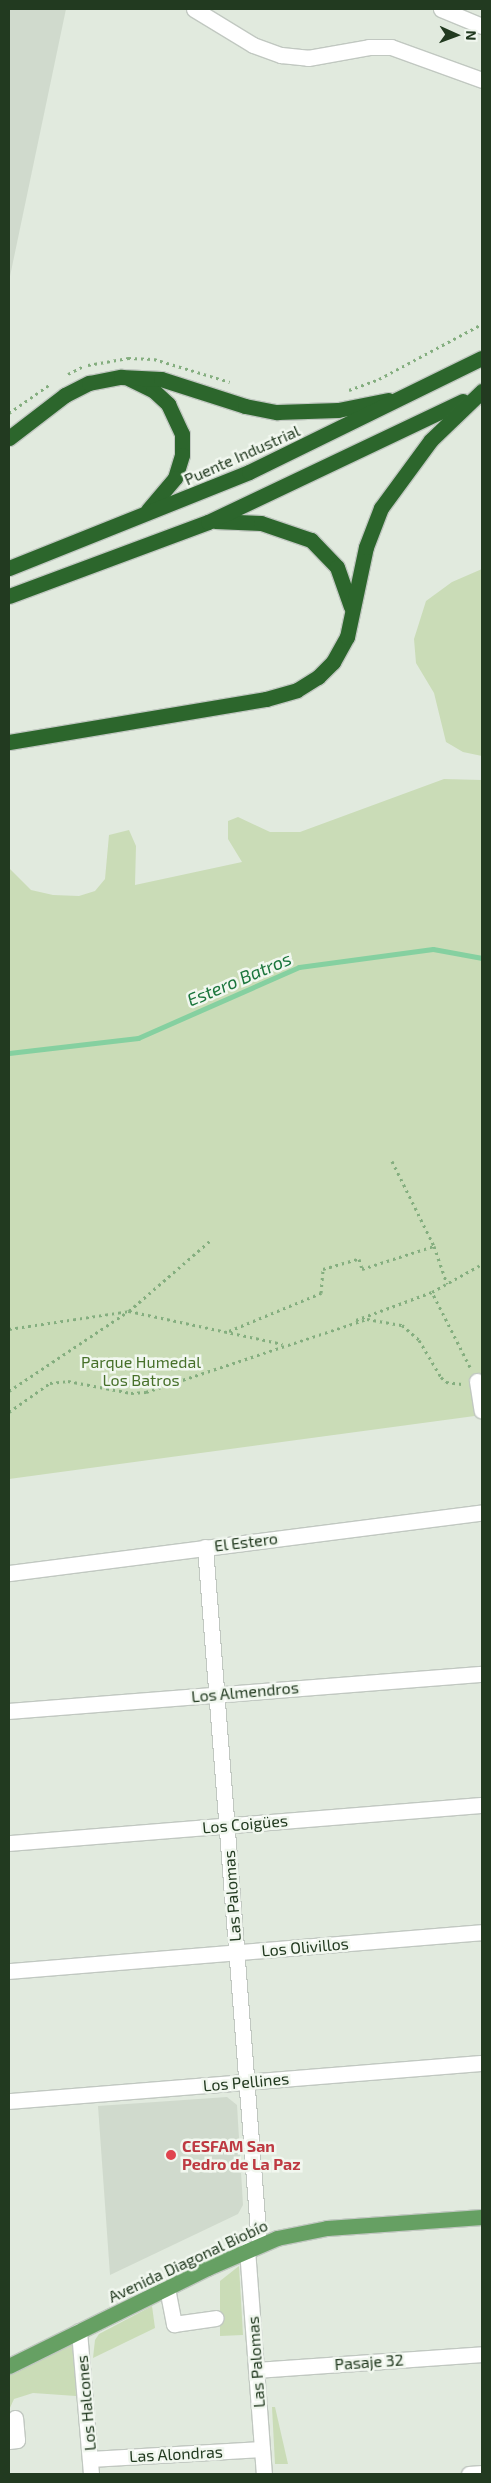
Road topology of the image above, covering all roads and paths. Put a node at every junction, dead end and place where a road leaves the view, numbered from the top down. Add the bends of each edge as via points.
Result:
1 (194, 9) edge
2 (441, 9) edge
3 (482, 26) edge
4 (482, 80) edge
5 (482, 324) edge
6 (482, 358) edge
7 (121, 376) junction
8 (60, 379) dead end
9 (52, 384) dead end
10 (236, 385) dead end
11 (482, 391) edge
12 (344, 392) dead end
13 (414, 393) junction
14 (9, 413) edge
15 (9, 438) edge
16 (138, 518) junction
17 (208, 522) junction
18 (9, 568) edge
19 (9, 596) edge
20 (352, 608) junction
21 (9, 742) edge
22 (392, 1161) dead end
23 (212, 1239) dead end
24 (434, 1246) junction
25 (482, 1264) edge
26 (447, 1284) junction
27 (432, 1292) junction
28 (128, 1311) junction
29 (353, 1322) junction
30 (9, 1329) edge
31 (229, 1331) junction
32 (283, 1344) junction
33 (477, 1381) junction
34 (9, 1391) edge
35 (482, 1411) edge
36 (9, 1412) edge
37 (482, 1512) edge
38 (205, 1547) junction
39 (9, 1572) edge
40 (482, 1674) edge
41 (217, 1695) junction
42 (9, 1712) edge
43 (482, 1805) edge
44 (227, 1826) junction
45 (9, 1843) edge
46 (482, 1932) edge
47 (237, 1952) junction
48 (9, 1971) edge
49 (482, 2063) edge
50 (246, 2082) junction
51 (9, 2101) edge
52 (482, 2217) edge
53 (253, 2247) junction
54 (167, 2288) junction
55 (216, 2318) dead end
56 (79, 2331) junction
57 (482, 2354) edge
58 (9, 2366) edge
59 (256, 2370) junction
60 (15, 2418) dead end
61 (9, 2441) edge
62 (262, 2449) junction
63 (91, 2467) edge
64 (482, 2473) edge
65 (264, 2474) edge
66 (468, 2474) edge

1 - 4 street via 253,46 281,55 308,58 369,47 391,47
2 - 3 street
5 - 12 path via 379,379
6 - 13 highway, Puente Industrial
7 - 13 highway via 161,379 245,406 291,413 354,408
7 - 15 highway via 89,383 65,395
7 - 16 highway via 161,397 177,418 182,434 182,455 170,488
8 - 10 path via 104,360 137,358 185,366
9 - 14 path
11 - 17 highway
11 - 20 highway via 431,440 381,508 366,547
13 - 16 highway, Puente Industrial via 258,468
16 - 18 highway, Puente Industrial
17 - 19 highway
17 - 20 highway via 261,523 311,540 337,567
20 - 21 highway via 347,637 333,662 318,677 297,690 266,699
22 - 24 path
23 - 28 path
24 - 26 path
24 - 31 path via 362,1269 359,1259 323,1269 321,1293
25 - 26 path
26 - 27 path
27 - 29 path via 366,1313
27 - 33 path
28 - 30 path
28 - 31 path
28 - 34 path
29 - 32 path
29 - 33 path via 380,1318 402,1325 419,1340 446,1382
31 - 32 path
32 - 36 path via 146,1392 55,1382
33 - 35 street
37 - 38 street, El Estero
38 - 39 street, El Estero
38 - 41 street, Las Palomas
40 - 41 street, Los Almendros
41 - 42 street, Los Almendros
41 - 44 street, Las Palomas
43 - 44 street, Los Coigües
44 - 45 street, Los Coigües
44 - 47 street, Las Palomas
46 - 47 street, Los Olivillos
47 - 48 street, Los Olivillos
47 - 50 street, Las Palomas
49 - 50 street, Los Pellines
50 - 51 street, Los Pellines
50 - 53 street, Las Palomas
52 - 53 main road, Avenida Diagonal Biobío via 310,2230
53 - 54 main road, Avenida Diagonal Biobío
53 - 59 street, Las Palomas
54 - 55 street via 174,2324
54 - 56 main road, Avenida Diagonal Biobío
56 - 58 main road, Avenida Diagonal Biobío
56 - 63 street, Los Halcones
57 - 59 street, Pasaje 32
59 - 62 street, Las Palomas
60 - 61 street via 17,2440
62 - 63 street, Las Alondras
62 - 65 street, Las Palomas
64 - 66 street

